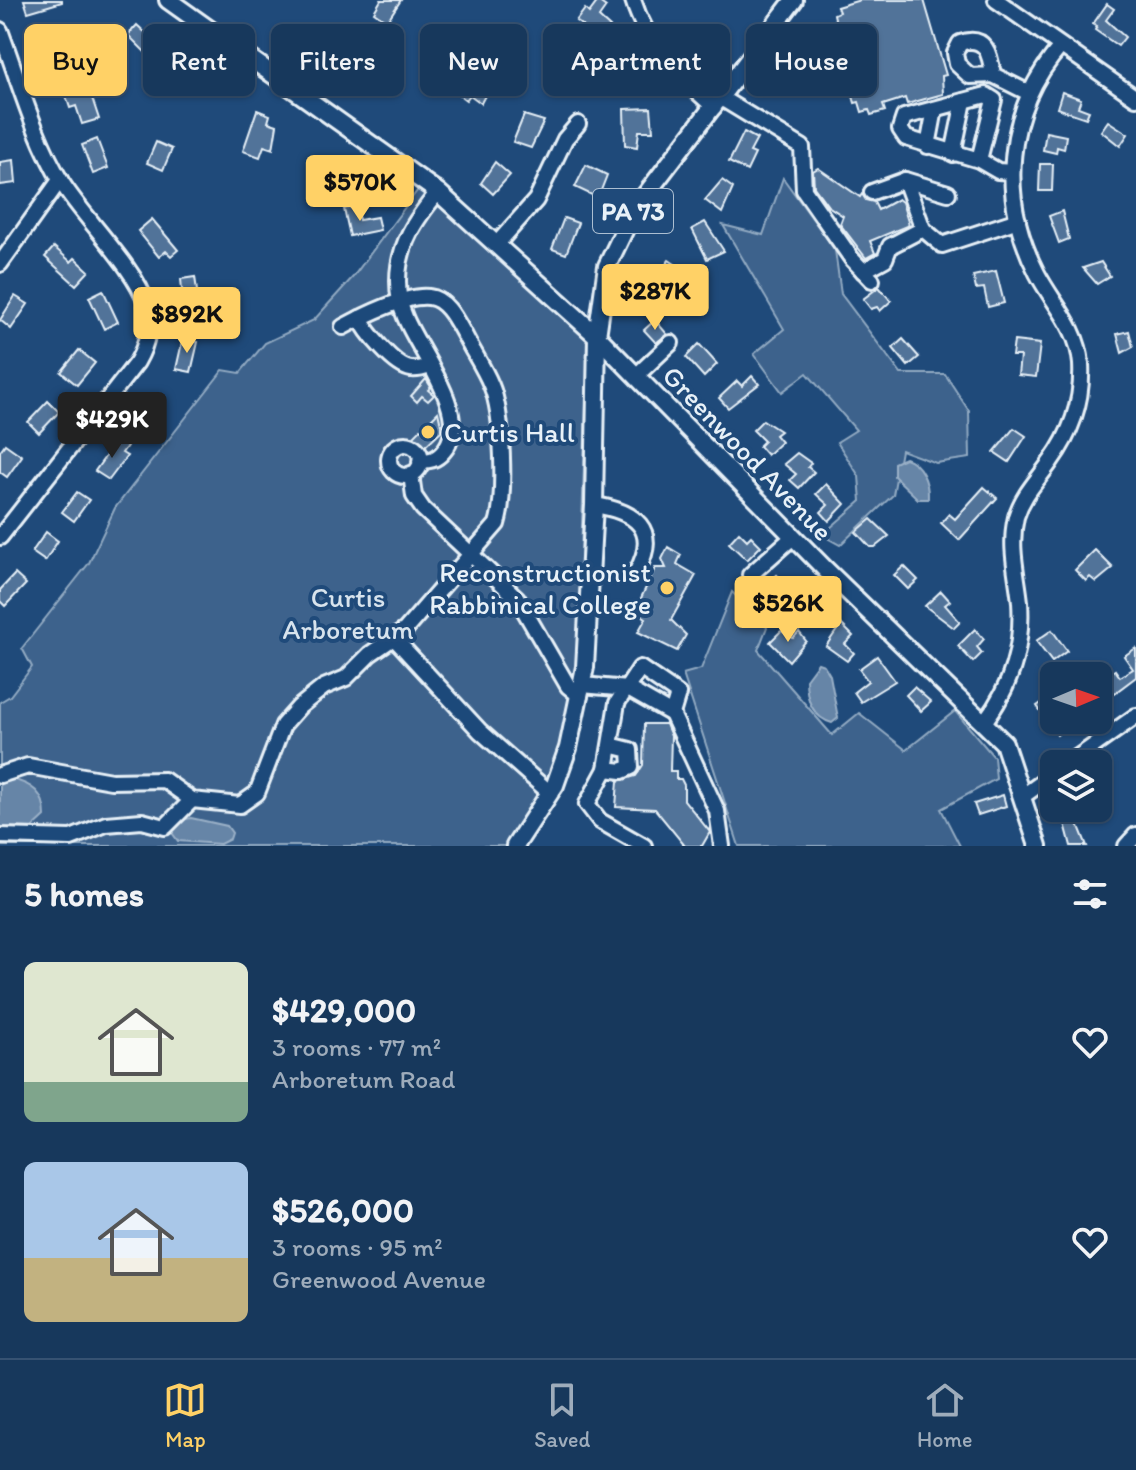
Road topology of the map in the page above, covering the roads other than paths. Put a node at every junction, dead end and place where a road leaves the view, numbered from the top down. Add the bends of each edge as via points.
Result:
1 (168, 0) edge
2 (633, 0) edge
3 (794, 0) edge
4 (996, 0) edge
5 (0, 30) edge
6 (1061, 46) junction
7 (993, 75) dead end
8 (1029, 93) junction
9 (1136, 98) edge
10 (964, 101) junction
11 (717, 103) junction
12 (935, 109) junction
13 (578, 124) dead end
14 (928, 146) junction
15 (953, 154) junction
16 (979, 160) junction
17 (1012, 172) junction
18 (60, 180) junction
19 (905, 180) junction
20 (438, 192) junction
21 (872, 192) dead end
22 (948, 193) dead end
23 (1018, 220) junction
24 (923, 229) junction
25 (496, 245) junction
26 (0, 264) edge
27 (400, 304) junction
28 (360, 318) junction
29 (343, 327) dead end
30 (597, 336) junction
31 (671, 343) dead end
32 (430, 366) junction
33 (636, 376) junction
34 (420, 461) junction
35 (411, 474) junction
36 (594, 505) junction
37 (0, 537) edge
38 (793, 537) junction
39 (472, 556) junction
40 (637, 571) dead end
41 (750, 575) dead end
42 (394, 638) junction
43 (628, 689) junction
44 (581, 690) junction
45 (672, 714) junction
46 (1136, 716) edge
47 (985, 721) junction
48 (610, 745) junction
49 (1088, 750) edge
50 (606, 769) junction
51 (0, 775) edge
52 (1040, 784) edge
53 (550, 793) junction
54 (1023, 796) junction
55 (192, 800) junction
56 (1136, 835) edge
57 (0, 836) edge
58 (515, 846) edge
59 (644, 846) edge
60 (722, 846) edge
61 (1038, 846) edge
62 (1126, 846) edge

1 - 20 main road, Greenwood Avenue
2 - 11 street via 644,30 662,56
3 - 11 main road, PA 73
4 - 6 street
5 - 18 street
6 - 8 street
6 - 9 street
7 - 8 street
8 - 17 street via 1013,144
10 - 12 street
10 - 15 street
10 - 16 street via 986,95 994,100
11 - 24 street via 802,147 804,190 867,275 885,259 890,246
11 - 30 main road, PA 73 via 634,210 607,266
12 - 14 street
12 - 14 street via 904,117 900,129 906,138
13 - 25 street via 565,139 536,200
14 - 15 street
15 - 16 street
16 - 17 street
17 - 23 street
18 - 26 street
18 - 37 street via 136,281 147,309 147,335 137,362
19 - 21 street
19 - 22 street
19 - 24 street
20 - 25 main road, Greenwood Avenue
20 - 27 street via 405,241
23 - 24 street via 942,245
23 - 47 street via 1038,275 1073,330 1080,388 1069,432 1030,486 1017,517 1013,558 1020,600 1019,647 1007,685
25 - 30 main road, Greenwood Avenue
27 - 28 street
27 - 32 street
27 - 39 street via 427,297 441,301 492,388 503,504 497,524
28 - 29 street
28 - 32 street via 367,333 405,368
30 - 33 main road, Greenwood Avenue
30 - 36 main road, PA 73
31 - 33 street
32 - 34 street via 445,394 453,429 440,456
33 - 38 main road, Greenwood Avenue
34 - 35 street
34 - 35 street via 410,445 392,451 392,470
35 - 39 street via 414,496 423,509
36 - 40 street via 627,514 646,535 649,542
36 - 44 main road, PA 73
38 - 41 street
38 - 47 main road, Greenwood Avenue
39 - 42 street
39 - 44 street via 523,606 568,686
42 - 53 street via 480,731
42 - 55 street via 346,678 324,687 283,725 257,793 240,805
43 - 44 street
43 - 45 street
43 - 45 street via 640,668 678,694
43 - 48 street via 617,703
44 - 53 main road, PA 73 via 568,748
45 - 60 street via 717,811
46 - 49 street
47 - 54 main road, Greenwood Avenue via 1004,743
48 - 50 street
48 - 50 street via 630,750 631,767
50 - 59 street via 587,804 600,821
51 - 55 street via 28,766 111,781 164,780
52 - 54 street
53 - 58 main road, PA 73
54 - 61 main road, Greenwood Avenue
55 - 57 street via 165,827 142,821 106,824 71,838
56 - 62 street

